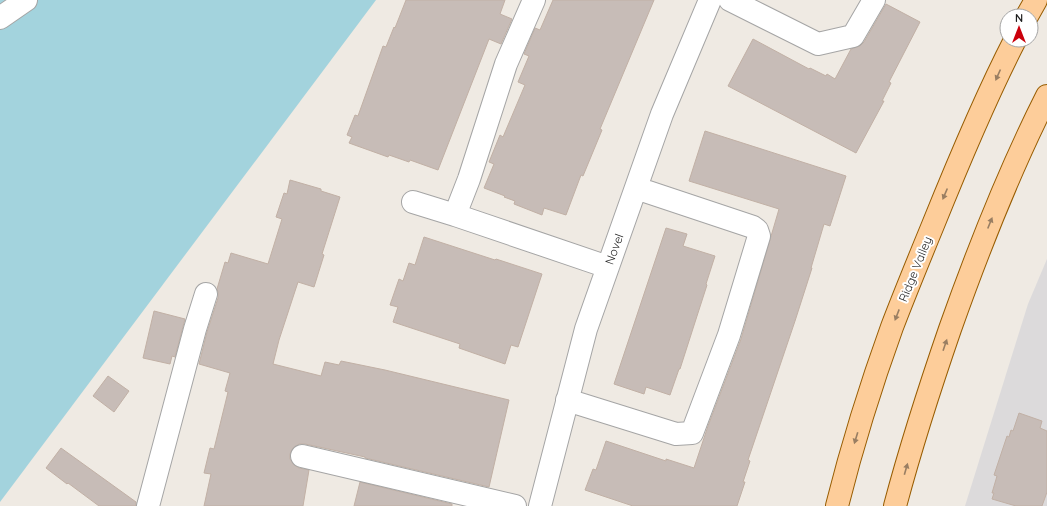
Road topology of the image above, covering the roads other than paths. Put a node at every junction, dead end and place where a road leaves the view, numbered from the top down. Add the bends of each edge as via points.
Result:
1 (26, 0) edge
2 (534, 0) edge
3 (710, 0) edge
4 (730, 0) edge
5 (874, 0) edge
6 (0, 18) edge
7 (1011, 48) edge
8 (1047, 96) edge
9 (636, 188) junction
10 (413, 202) dead end
11 (455, 215) junction
12 (608, 267) junction
13 (206, 294) dead end
14 (567, 400) junction
15 (302, 456) dead end
16 (148, 506) edge
17 (515, 506) edge
18 (540, 506) edge
19 (837, 506) edge
20 (895, 506) edge

1 - 6 street
2 - 11 street via 506,64
3 - 9 street, Novel via 662,114
4 - 5 street via 818,44 853,36
7 -> 19 main road, Ridge Valley via 964,149 892,328
20 -> 8 main road via 928,394 968,277 1005,186
9 - 12 street, Novel
9 - 14 street via 757,230 759,236 729,335 692,433 676,434
10 - 11 street
11 - 12 street
12 - 14 street, Novel via 586,329
13 - 16 street
14 - 18 street, Novel
15 - 17 street

